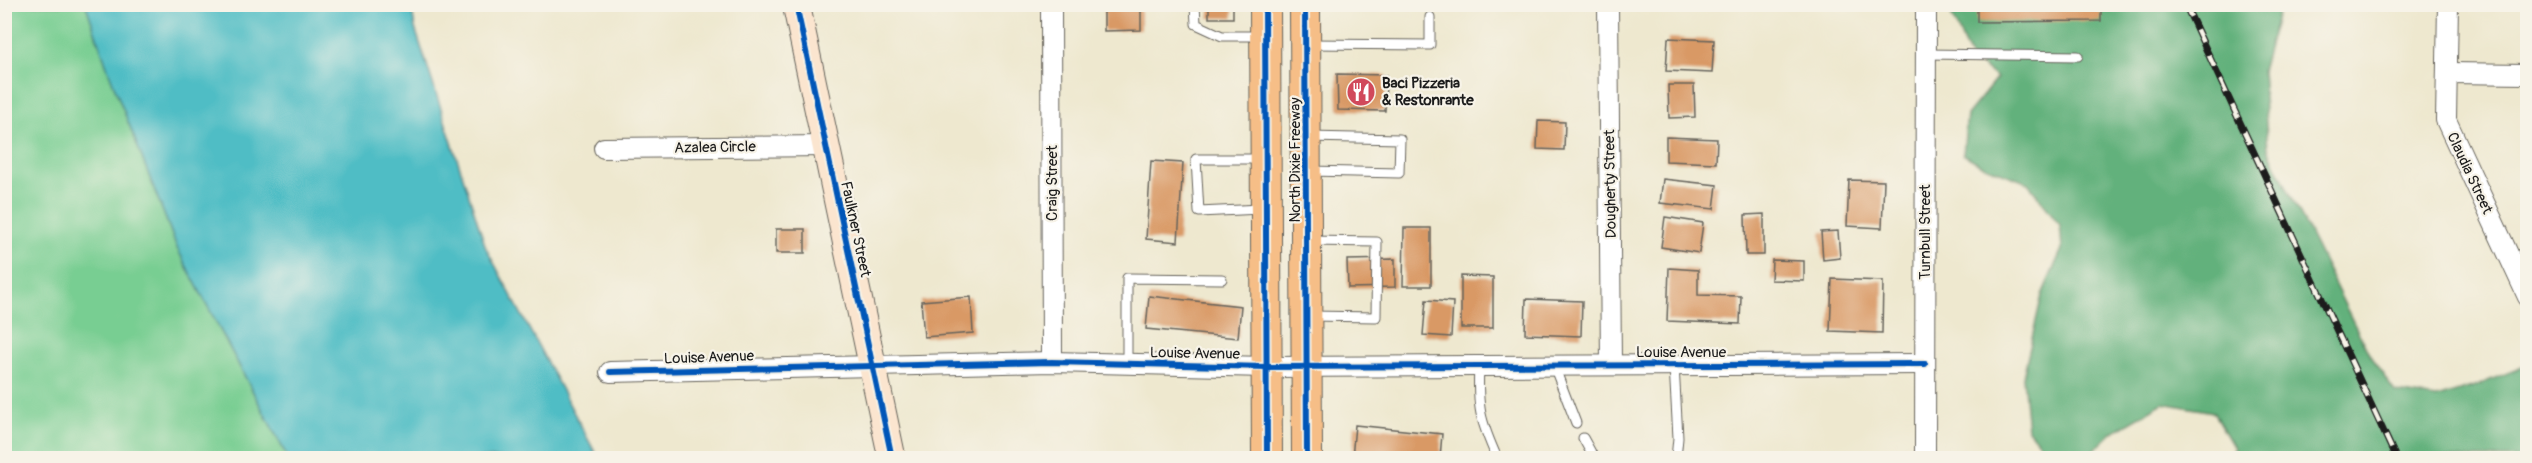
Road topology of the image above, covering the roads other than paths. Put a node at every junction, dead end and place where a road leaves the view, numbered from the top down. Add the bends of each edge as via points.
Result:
1 (796, 4) edge
2 (1052, 4) edge
3 (1195, 4) edge
4 (1265, 4) edge
5 (1305, 4) edge
6 (1608, 4) edge
7 (1926, 4) edge
8 (2448, 4) edge
9 (1430, 17) dead end
10 (1265, 36) junction
11 (1306, 44) junction
12 (1926, 54) junction
13 (2078, 56) dead end
14 (2448, 73) junction
15 (2528, 74) edge
16 (1306, 136) junction
17 (826, 146) junction
18 (604, 148) dead end
19 (1266, 159) junction
20 (1307, 171) junction
21 (1266, 208) junction
22 (1307, 241) junction
23 (1222, 279) dead end
24 (2528, 297) edge
25 (1308, 316) junction
26 (1052, 362) junction
27 (872, 364) junction
28 (1127, 364) junction
29 (1553, 364) junction
30 (1611, 364) junction
31 (1674, 364) junction
32 (1925, 364) junction
33 (1479, 365) junction
34 (1308, 366) junction
35 (1267, 367) junction
36 (610, 372) dead end
37 (1576, 423) dead end
38 (1583, 438) dead end
39 (892, 459) edge
40 (1266, 459) edge
41 (1307, 459) edge
42 (1497, 459) edge
43 (1594, 459) edge
44 (1676, 459) edge
45 (1925, 459) edge

1 - 17 street, Faulkner Street
2 - 26 street, Craig Street
3 - 10 lane via 1196,24 1222,36
4 - 10 main road, North Dixie Freeway
5 - 11 main road, North Dixie Freeway
6 - 30 street, Dougherty Street
7 - 12 street, Turnbull Street
8 - 14 street, Claudia Street
9 - 11 lane via 1430,45
10 - 19 main road, North Dixie Freeway
11 - 16 main road, North Dixie Freeway
12 - 13 lane
12 - 32 street, Turnbull Street
14 - 15 street
14 - 24 street, Claudia Street via 2446,120
16 - 20 main road, North Dixie Freeway
16 - 20 lane via 1400,139 1399,173
17 - 18 street, Azalea Circle
17 - 27 street, Faulkner Street
19 - 21 main road, North Dixie Freeway
19 - 21 lane via 1196,159 1199,212
20 - 22 main road, North Dixie Freeway
21 - 35 main road, North Dixie Freeway
22 - 25 main road, North Dixie Freeway
22 - 25 lane via 1377,242 1376,317
23 - 28 lane via 1127,278
25 - 34 main road, North Dixie Freeway
26 - 27 street, Louise Avenue
26 - 28 street, Louise Avenue
27 - 36 street, Louise Avenue
27 - 39 street, Faulkner Street
28 - 35 street, Louise Avenue
29 - 30 street, Louise Avenue
29 - 33 street, Louise Avenue
29 - 37 lane
30 - 31 street, Louise Avenue
31 - 32 street, Louise Avenue
31 - 44 lane
32 - 45 street, Turnbull Street
33 - 34 street, Louise Avenue
33 - 42 lane via 1482,425
34 - 35 street, Louise Avenue
34 - 41 main road, North Dixie Freeway
35 - 40 main road, North Dixie Freeway
38 - 43 lane

